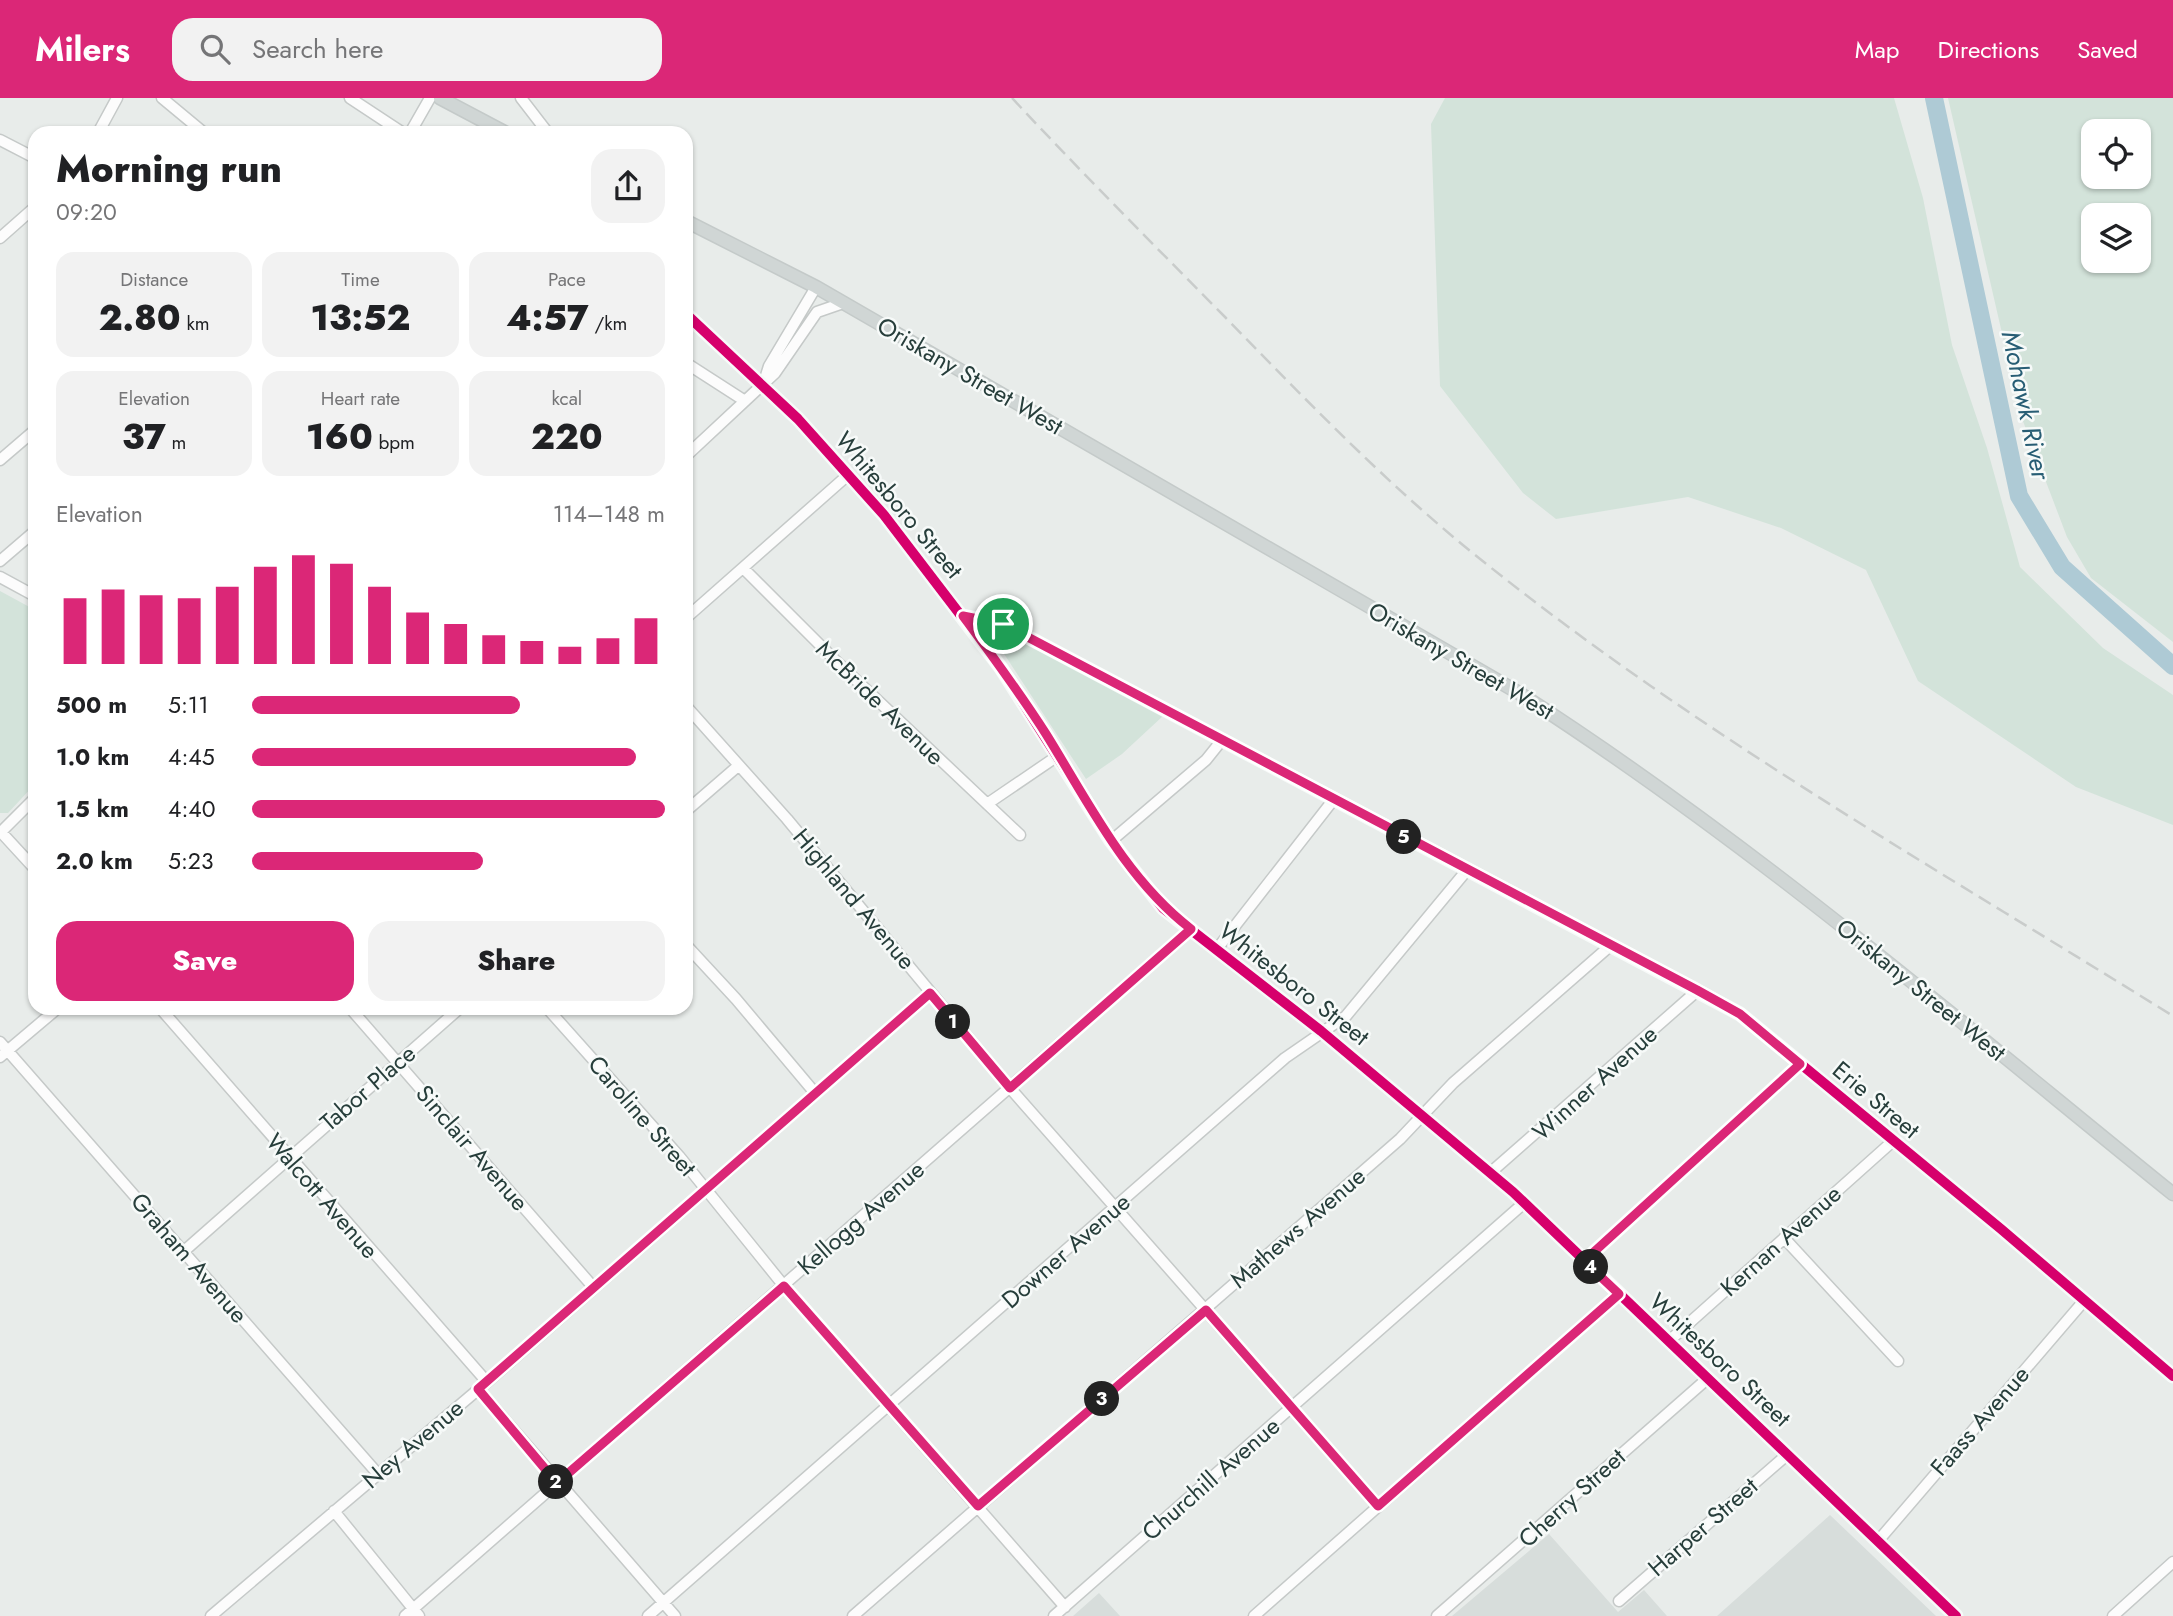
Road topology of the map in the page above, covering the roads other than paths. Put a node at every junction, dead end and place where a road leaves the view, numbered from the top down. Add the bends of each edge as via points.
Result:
1 (117, 98) edge
2 (162, 98) edge
3 (350, 98) edge
4 (430, 98) edge
5 (440, 98) edge
6 (521, 98) edge
7 (102, 126) edge
8 (196, 126) edge
9 (392, 126) edge
10 (414, 126) edge
11 (493, 126) edge
12 (543, 126) edge
13 (0, 140) edge
14 (28, 154) edge
15 (28, 213) edge
16 (693, 225) edge
17 (0, 238) edge
18 (816, 287) junction
19 (843, 303) junction
20 (693, 320) edge
21 (693, 368) edge
22 (763, 384) junction
23 (745, 401) junction
24 (28, 436) edge
25 (693, 449) edge
26 (0, 460) edge
27 (848, 475) junction
28 (28, 537) edge
29 (0, 561) edge
30 (743, 568) junction
31 (0, 577) edge
32 (28, 592) edge
33 (693, 612) edge
34 (963, 616) junction
35 (693, 714) edge
36 (1222, 740) junction
37 (1059, 755) junction
38 (738, 766) junction
39 (1334, 799) junction
40 (987, 804) junction
41 (28, 805) edge
42 (693, 805) edge
43 (1, 831) edge
44 (1020, 835) dead end
45 (1111, 841) junction
46 (28, 861) edge
47 (1467, 870) junction
48 (1191, 929) junction
49 (1610, 946) junction
50 (1217, 949) junction
51 (693, 952) edge
52 (1697, 990) junction
53 (930, 993) junction
54 (49, 1015) edge
55 (166, 1015) edge
56 (356, 1015) edge
57 (452, 1015) edge
58 (553, 1015) edge
59 (1321, 1031) junction
60 (3, 1050) edge
61 (397, 1063) junction
62 (1800, 1064) junction
63 (1010, 1088) junction
64 (814, 1093) junction
65 (1422, 1115) junction
66 (1893, 1141) junction
67 (289, 1157) junction
68 (1490, 1173) junction
69 (706, 1190) junction
70 (2173, 1194) edge
71 (1524, 1203) junction
72 (1115, 1208) junction
73 (1784, 1238) junction
74 (183, 1252) junction
75 (1584, 1261) junction
76 (784, 1286) junction
77 (594, 1288) junction
78 (1619, 1294) junction
79 (2083, 1302) junction
80 (1206, 1310) junction
81 (1669, 1341) junction
82 (1898, 1361) dead end
83 (2173, 1376) edge
84 (1707, 1378) junction
85 (482, 1385) junction
86 (890, 1406) junction
87 (1291, 1409) junction
88 (1788, 1454) junction
89 (378, 1474) junction
90 (557, 1483) junction
91 (978, 1506) junction
92 (1378, 1506) junction
93 (334, 1511) junction
94 (1878, 1541) junction
95 (2172, 1565) edge
96 (1619, 1601) dead end
97 (664, 1602) junction
98 (1066, 1606) junction
99 (412, 1614) edge
100 (211, 1616) edge
101 (648, 1616) edge
102 (675, 1616) edge
103 (853, 1616) edge
104 (1055, 1616) edge
105 (1254, 1616) edge
106 (1437, 1616) edge
107 (1956, 1616) edge
108 (2113, 1616) edge

1 - 7 street
2 - 8 street
3 - 9 street
4 - 10 street
5 - 11 main road
6 - 12 street
13 - 14 street
15 - 17 street
16 - 18 main road, Oriskany Street West
18 - 19 main road, Oriskany Street West
18 - 22 street
19 - 22 street via 817,312
19 - 70 main road, Oriskany Street West via 1520,693 1614,754 1791,884
20 - 22 street, Whitesboro Street
21 - 23 street
22 - 23 street
22 - 27 street, Whitesboro Street
23 - 25 street
24 - 26 street
27 - 30 street
27 - 34 street, Whitesboro Street
28 - 29 street
30 - 33 street
30 - 40 street, McBride Avenue
31 - 32 street
34 - 36 street, Erie Street via 1003,624
34 - 37 street, Whitesboro Street
35 - 38 street, Highland Avenue
36 - 39 street, Erie Street
36 - 45 street via 1206,760
37 - 40 street
37 - 45 street, Whitesboro Street
38 - 42 street
38 - 53 street, Highland Avenue
39 - 47 street, Erie Street
39 - 50 street
40 - 44 street, McBride Avenue
41 - 43 street
43 - 46 street
45 - 48 street, Whitesboro Street via 1149,892
47 - 49 street, Erie Street
47 - 59 street, Downer Avenue via 1346,1016
48 - 50 street, Whitesboro Street
48 - 63 street, Kellogg Avenue
49 - 52 street, Erie Street
49 - 65 street, Mathews Avenue
50 - 59 street, Whitesboro Street
51 - 64 street
52 - 62 street, Erie Street via 1740,1014
52 - 68 street, Winner Avenue
53 - 63 street, Highland Avenue
53 - 64 street, Ney Avenue
54 - 60 street
55 - 67 street, Walcott Avenue
56 - 61 street, Sinclair Avenue
57 - 61 street, Tabor Place
58 - 69 street, Caroline Street
59 - 65 street, Whitesboro Street
59 - 72 street, Downer Avenue
60 - 74 street, Graham Avenue
61 - 67 street, Tabor Place
61 - 77 street, Sinclair Avenue
62 - 66 street, Erie Street
62 - 75 street
63 - 72 street, Highland Avenue
63 - 76 street, Kellogg Avenue
64 - 69 street, Ney Avenue
65 - 68 street, Whitesboro Street
65 - 80 street, Mathews Avenue
66 - 73 street, Kernan Avenue
66 - 79 street, Erie Street
67 - 74 street, Tabor Place
67 - 85 street, Walcott Avenue
68 - 71 street, Whitesboro Street
69 - 76 street, Caroline Street
69 - 77 street, Ney Avenue
71 - 75 street, Whitesboro Street
71 - 87 street, Churchill Avenue
72 - 80 street, Highland Avenue
72 - 86 street, Downer Avenue
73 - 81 street, Kernan Avenue
73 - 82 street
74 - 89 street, Graham Avenue
75 - 78 street, Whitesboro Street
76 - 86 street, Caroline Street
76 - 90 street, Kellogg Avenue
77 - 85 street, Ney Avenue
78 - 81 street, Whitesboro Street
78 - 92 street
79 - 83 street, Erie Street
79 - 94 street, Faass Avenue
80 - 87 street, Highland Avenue
80 - 91 street, Mathews Avenue
81 - 84 street, Whitesboro Street
84 - 88 street, Whitesboro Street
84 - 106 street, Cherry Street
85 - 89 street, Ney Avenue
85 - 90 street, Walcott Avenue
86 - 91 street, Caroline Street
86 - 97 street, Downer Avenue
87 - 92 street, Highland Avenue
87 - 98 street, Churchill Avenue
88 - 94 street, Whitesboro Street
88 - 96 street, Harper Street
89 - 93 street, Ney Avenue
90 - 97 street, Walcott Avenue
90 - 99 street, Kellogg Avenue
91 - 98 street, Caroline Street
91 - 103 street, Mathews Avenue
92 - 105 street
93 - 99 street
93 - 100 street, Ney Avenue
94 - 107 street, Whitesboro Street
95 - 108 street
97 - 101 street, Downer Avenue
97 - 102 street, Walcott Avenue
98 - 104 street, Churchill Avenue

